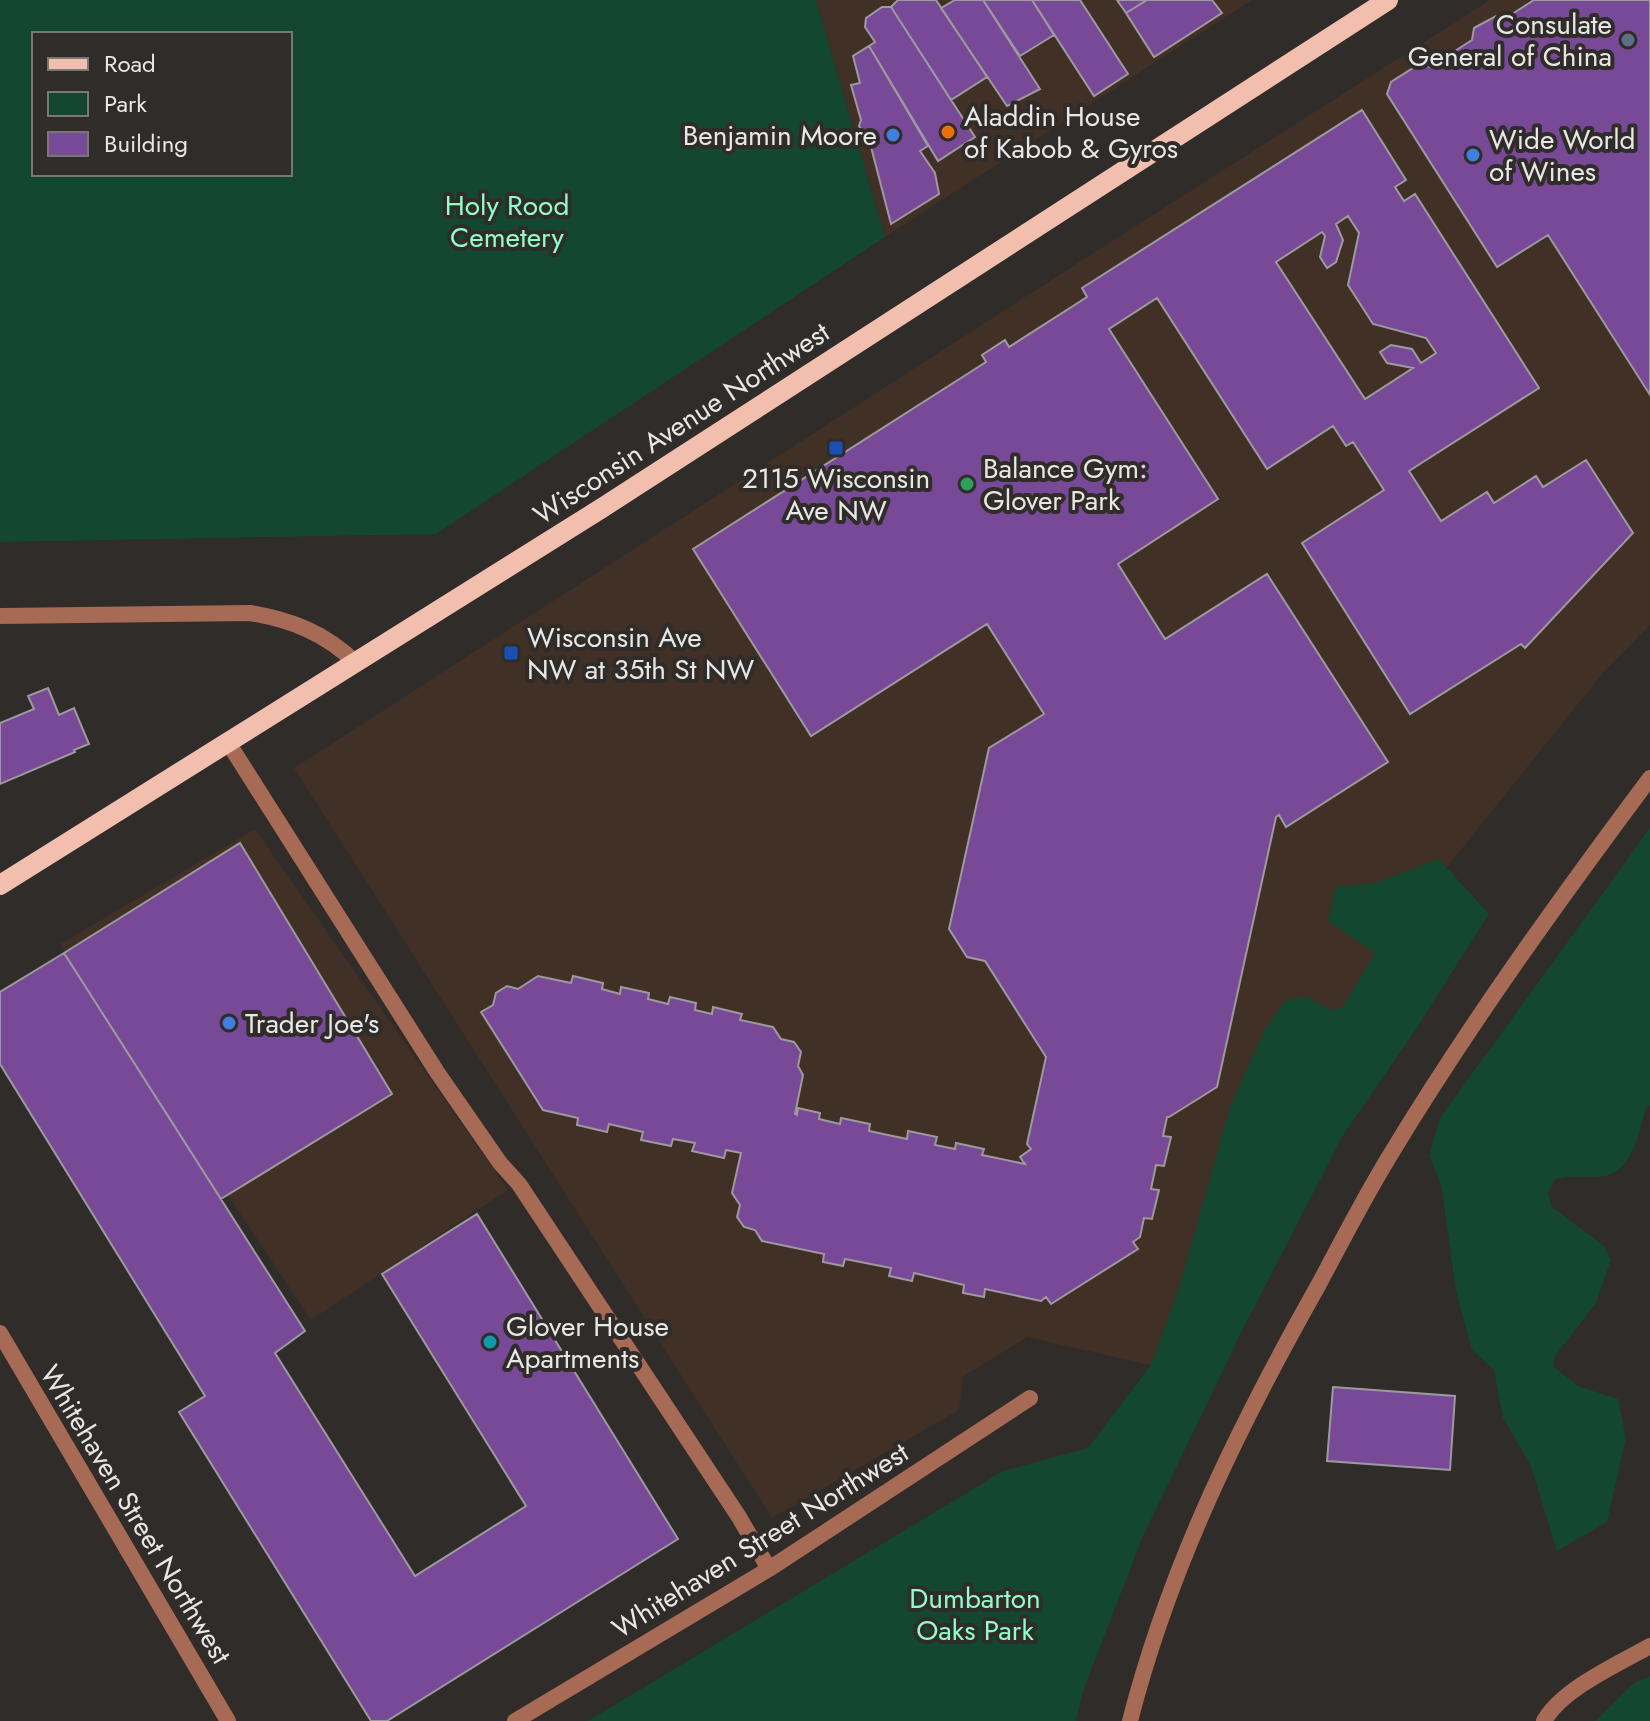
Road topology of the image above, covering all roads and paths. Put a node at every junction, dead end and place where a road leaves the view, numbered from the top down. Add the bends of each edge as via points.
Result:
1 (1388, 0) edge
2 (0, 616) edge
3 (356, 663) junction
4 (229, 744) junction
5 (1650, 778) edge
6 (0, 885) edge
7 (0, 1333) edge
8 (1030, 1398) dead end
9 (769, 1569) junction
10 (1650, 1646) edge
11 (228, 1721) edge
12 (515, 1721) edge
13 (1130, 1721) edge
14 (1544, 1721) edge

1 - 3 main road, Wisconsin Avenue Northwest
2 - 3 street via 250,613 307,627
3 - 4 main road, Wisconsin Avenue Northwest
4 - 6 main road, Wisconsin Avenue Northwest
4 - 9 street via 437,1072 519,1184
5 - 13 street via 1504,982 1389,1157 1273,1365 1185,1549
7 - 11 street, Whitehaven Street Northwest
8 - 9 street, Whitehaven Street Northwest
9 - 12 street, Whitehaven Street Northwest
10 - 14 street via 1573,1693

